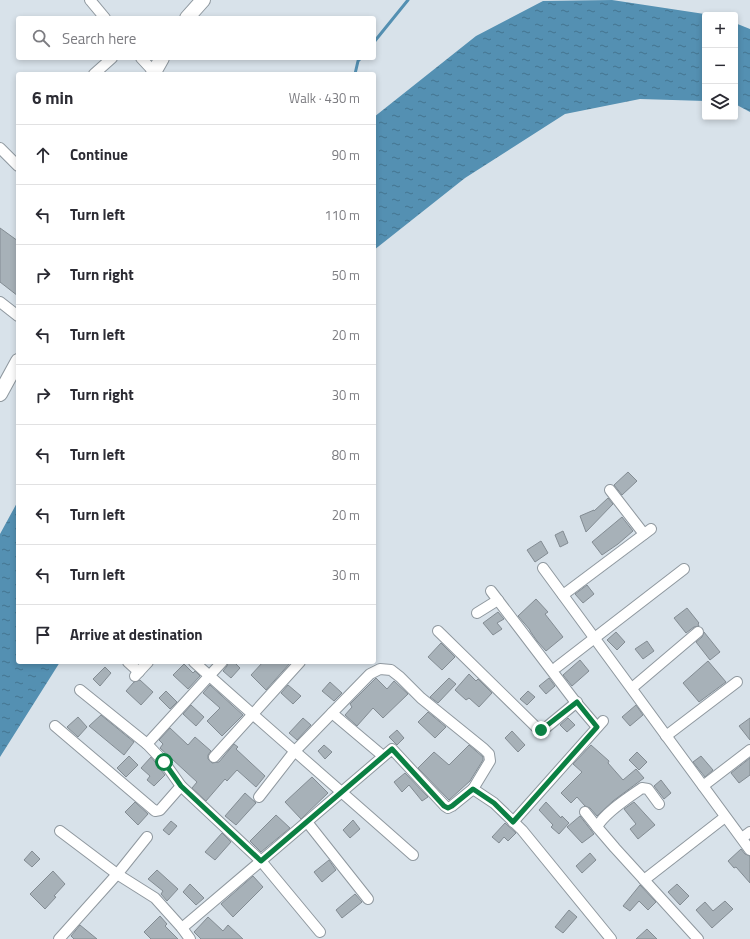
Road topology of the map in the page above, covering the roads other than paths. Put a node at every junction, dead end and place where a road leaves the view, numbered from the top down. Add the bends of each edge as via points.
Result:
1 (90, 0) edge
2 (203, 0) edge
3 (103, 16) edge
4 (189, 16) edge
5 (110, 60) edge
6 (143, 60) edge
7 (161, 60) edge
8 (96, 72) edge
9 (153, 72) edge
10 (155, 72) edge
11 (0, 148) edge
12 (16, 164) edge
13 (0, 302) edge
14 (16, 314) edge
15 (16, 365) edge
16 (0, 394) edge
17 (610, 490) dead end
18 (543, 568) dead end
19 (684, 569) dead end
20 (563, 595) junction
21 (477, 613) dead end
22 (438, 631) dead end
23 (698, 632) dead end
24 (595, 638) junction
25 (130, 664) edge
26 (146, 664) edge
27 (196, 664) edge
28 (220, 664) edge
29 (298, 664) edge
30 (557, 667) dead end
31 (208, 675) junction
32 (737, 682) dead end
33 (632, 688) junction
34 (80, 690) dead end
35 (577, 702) junction
36 (253, 713) junction
37 (332, 713) junction
38 (55, 726) dead end
39 (666, 736) junction
40 (147, 744) junction
41 (750, 750) edge
42 (294, 752) junction
43 (382, 756) junction
44 (214, 757) dead end
45 (181, 786) junction
46 (703, 786) junction
47 (473, 789) junction
48 (342, 791) junction
49 (259, 797) dead end
50 (659, 804) dead end
51 (585, 812) dead end
52 (725, 817) junction
53 (307, 822) junction
54 (513, 822) junction
55 (597, 826) junction
56 (60, 831) dead end
57 (746, 835) edge
58 (147, 836) dead end
59 (750, 850) edge
60 (413, 855) dead end
61 (261, 861) junction
62 (117, 874) junction
63 (644, 880) junction
64 (368, 899) dead end
65 (182, 928) junction
66 (320, 932) dead end
67 (59, 939) edge
68 (190, 939) edge
69 (611, 939) edge
70 (698, 939) edge

1 - 3 street
2 - 4 street
5 - 8 street
6 - 9 street
7 - 10 street
11 - 12 street
13 - 14 street
15 - 16 street
17 - 20 street via 647,532
18 - 20 street
19 - 24 street
20 - 24 street
21 - 35 street via 494,596
22 - 35 street via 538,729 543,730
23 - 33 street
24 - 30 street
24 - 33 street
25 - 26 street via 137,674
27 - 31 street
28 - 31 street
29 - 36 street
31 - 36 street
31 - 40 street
32 - 39 street
33 - 39 street
34 - 40 street
35 - 54 street via 600,724
36 - 42 street
36 - 44 street
37 - 42 street
37 - 43 street
37 - 47 street via 370,674 380,669 391,670 489,754 490,761
38 - 45 street via 155,811 160,810
39 - 46 street
40 - 45 street
41 - 46 street
42 - 48 street
42 - 49 street
43 - 47 street via 392,749 448,808
43 - 48 street
45 - 61 street
46 - 52 street
47 - 54 street via 494,803
48 - 53 street
48 - 60 street
50 - 55 street via 648,790 642,788 611,811
51 - 55 street
52 - 57 street
52 - 63 street
53 - 61 street
53 - 64 street
54 - 69 street
55 - 63 street
56 - 62 street
57 - 59 street
58 - 62 street
61 - 65 street
61 - 66 street
62 - 65 street via 155,898
62 - 67 street
63 - 70 street
65 - 68 street

